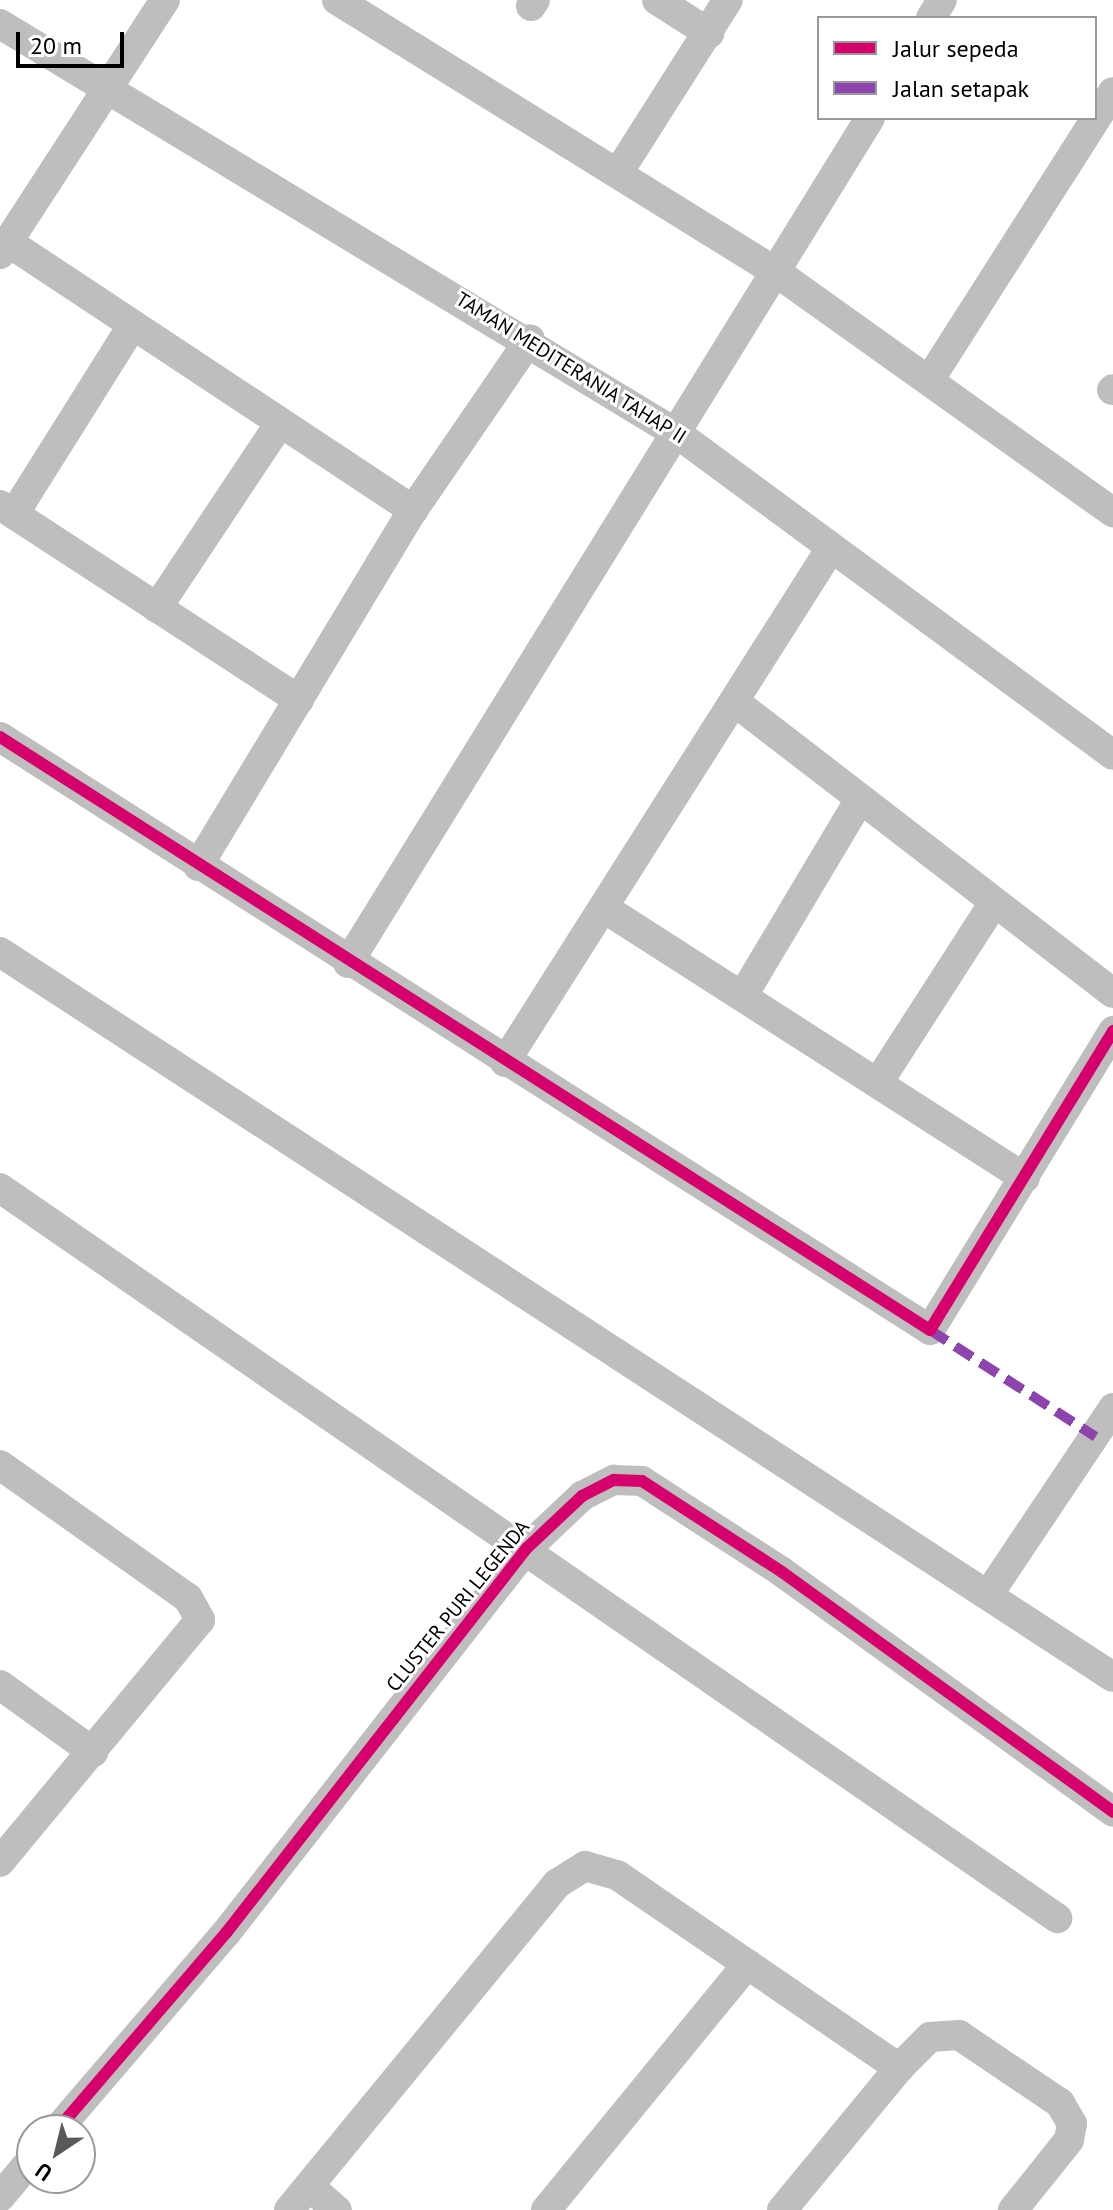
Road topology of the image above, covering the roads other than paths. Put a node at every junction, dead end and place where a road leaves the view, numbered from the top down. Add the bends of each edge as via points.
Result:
1 (165, 0) edge
2 (657, 0) edge
3 (728, 0) edge
4 (342, 1) edge
5 (0, 24) edge
6 (709, 33) junction
7 (108, 92) junction
8 (1113, 92) edge
9 (1097, 117) edge
10 (869, 120) edge
11 (1095, 120) edge
12 (618, 173) junction
13 (4, 248) edge
14 (776, 272) junction
15 (132, 326) junction
16 (530, 339) junction
17 (930, 379) junction
18 (280, 423) junction
19 (679, 435) junction
20 (7, 509) edge
21 (413, 510) junction
22 (1113, 512) edge
23 (831, 548) junction
24 (157, 608) junction
25 (299, 700) junction
26 (735, 702) junction
27 (0, 737) edge
28 (1113, 755) edge
29 (859, 801) junction
30 (198, 866) junction
31 (993, 904) junction
32 (604, 908) junction
33 (0, 952) edge
34 (348, 963) junction
35 (745, 992) junction
36 (1113, 993) edge
37 (1113, 1031) edge
38 (505, 1062) junction
39 (879, 1081) junction
40 (1025, 1178) junction
41 (0, 1188) edge
42 (1113, 1408) edge
43 (0, 1465) edge
44 (527, 1548) junction
45 (988, 1595) junction
46 (1113, 1677) edge
47 (0, 1685) edge
48 (93, 1752) junction
49 (1113, 1812) edge
50 (0, 1862) edge
51 (1057, 1918) dead end
52 (747, 1964) junction
53 (899, 2068) junction
54 (71, 2114) edge
55 (16, 2178) edge
56 (309, 2186) junction
57 (0, 2197) edge
58 (289, 2210) edge
59 (337, 2210) edge
60 (546, 2210) edge
61 (782, 2210) edge
62 (1013, 2210) edge

1 - 7 street
2 - 6 street
3 - 6 street
4 - 12 street
5 - 7 street, TAMAN MEDITERANIA TAHAP II
6 - 12 street
7 - 13 street
7 - 16 street, TAMAN MEDITERANIA TAHAP II
8 - 9 street
10 - 14 street
11 - 17 street
12 - 14 street
13 - 15 street
14 - 17 street
14 - 19 street
15 - 18 street
15 - 20 street
16 - 19 street, TAMAN MEDITERANIA TAHAP II
16 - 21 street
17 - 22 street
18 - 21 street
18 - 24 street
19 - 23 street, TAMAN MEDITERANIA TAHAP II
19 - 34 street
20 - 24 street
21 - 25 street
23 - 26 street
23 - 28 street, TAMAN MEDITERANIA TAHAP II
24 - 25 street
25 - 30 street
26 - 29 street
26 - 32 street
27 - 30 street
29 - 31 street
29 - 35 street
30 - 34 street
31 - 36 street
31 - 39 street
32 - 35 street
32 - 38 street
33 - 45 street
34 - 38 street
35 - 39 street
37 - 40 street
38 - 40 street via 930,1330
39 - 40 street
41 - 44 street
42 - 45 street
43 - 48 street via 200,1611 191,1637
44 - 49 street, CLUSTER PURI LEGENDA via 600,1485 642,1481 782,1572
44 - 51 street
44 - 54 street, CLUSTER PURI LEGENDA via 226,1933
45 - 46 street
47 - 48 street
48 - 50 street
52 - 53 street
52 - 56 street via 617,1875 598,1867 570,1873
52 - 60 street
53 - 61 street
53 - 62 street via 930,2037 959,2035 1060,2103 1072,2124 1069,2140
55 - 57 street
56 - 58 street
56 - 59 street

